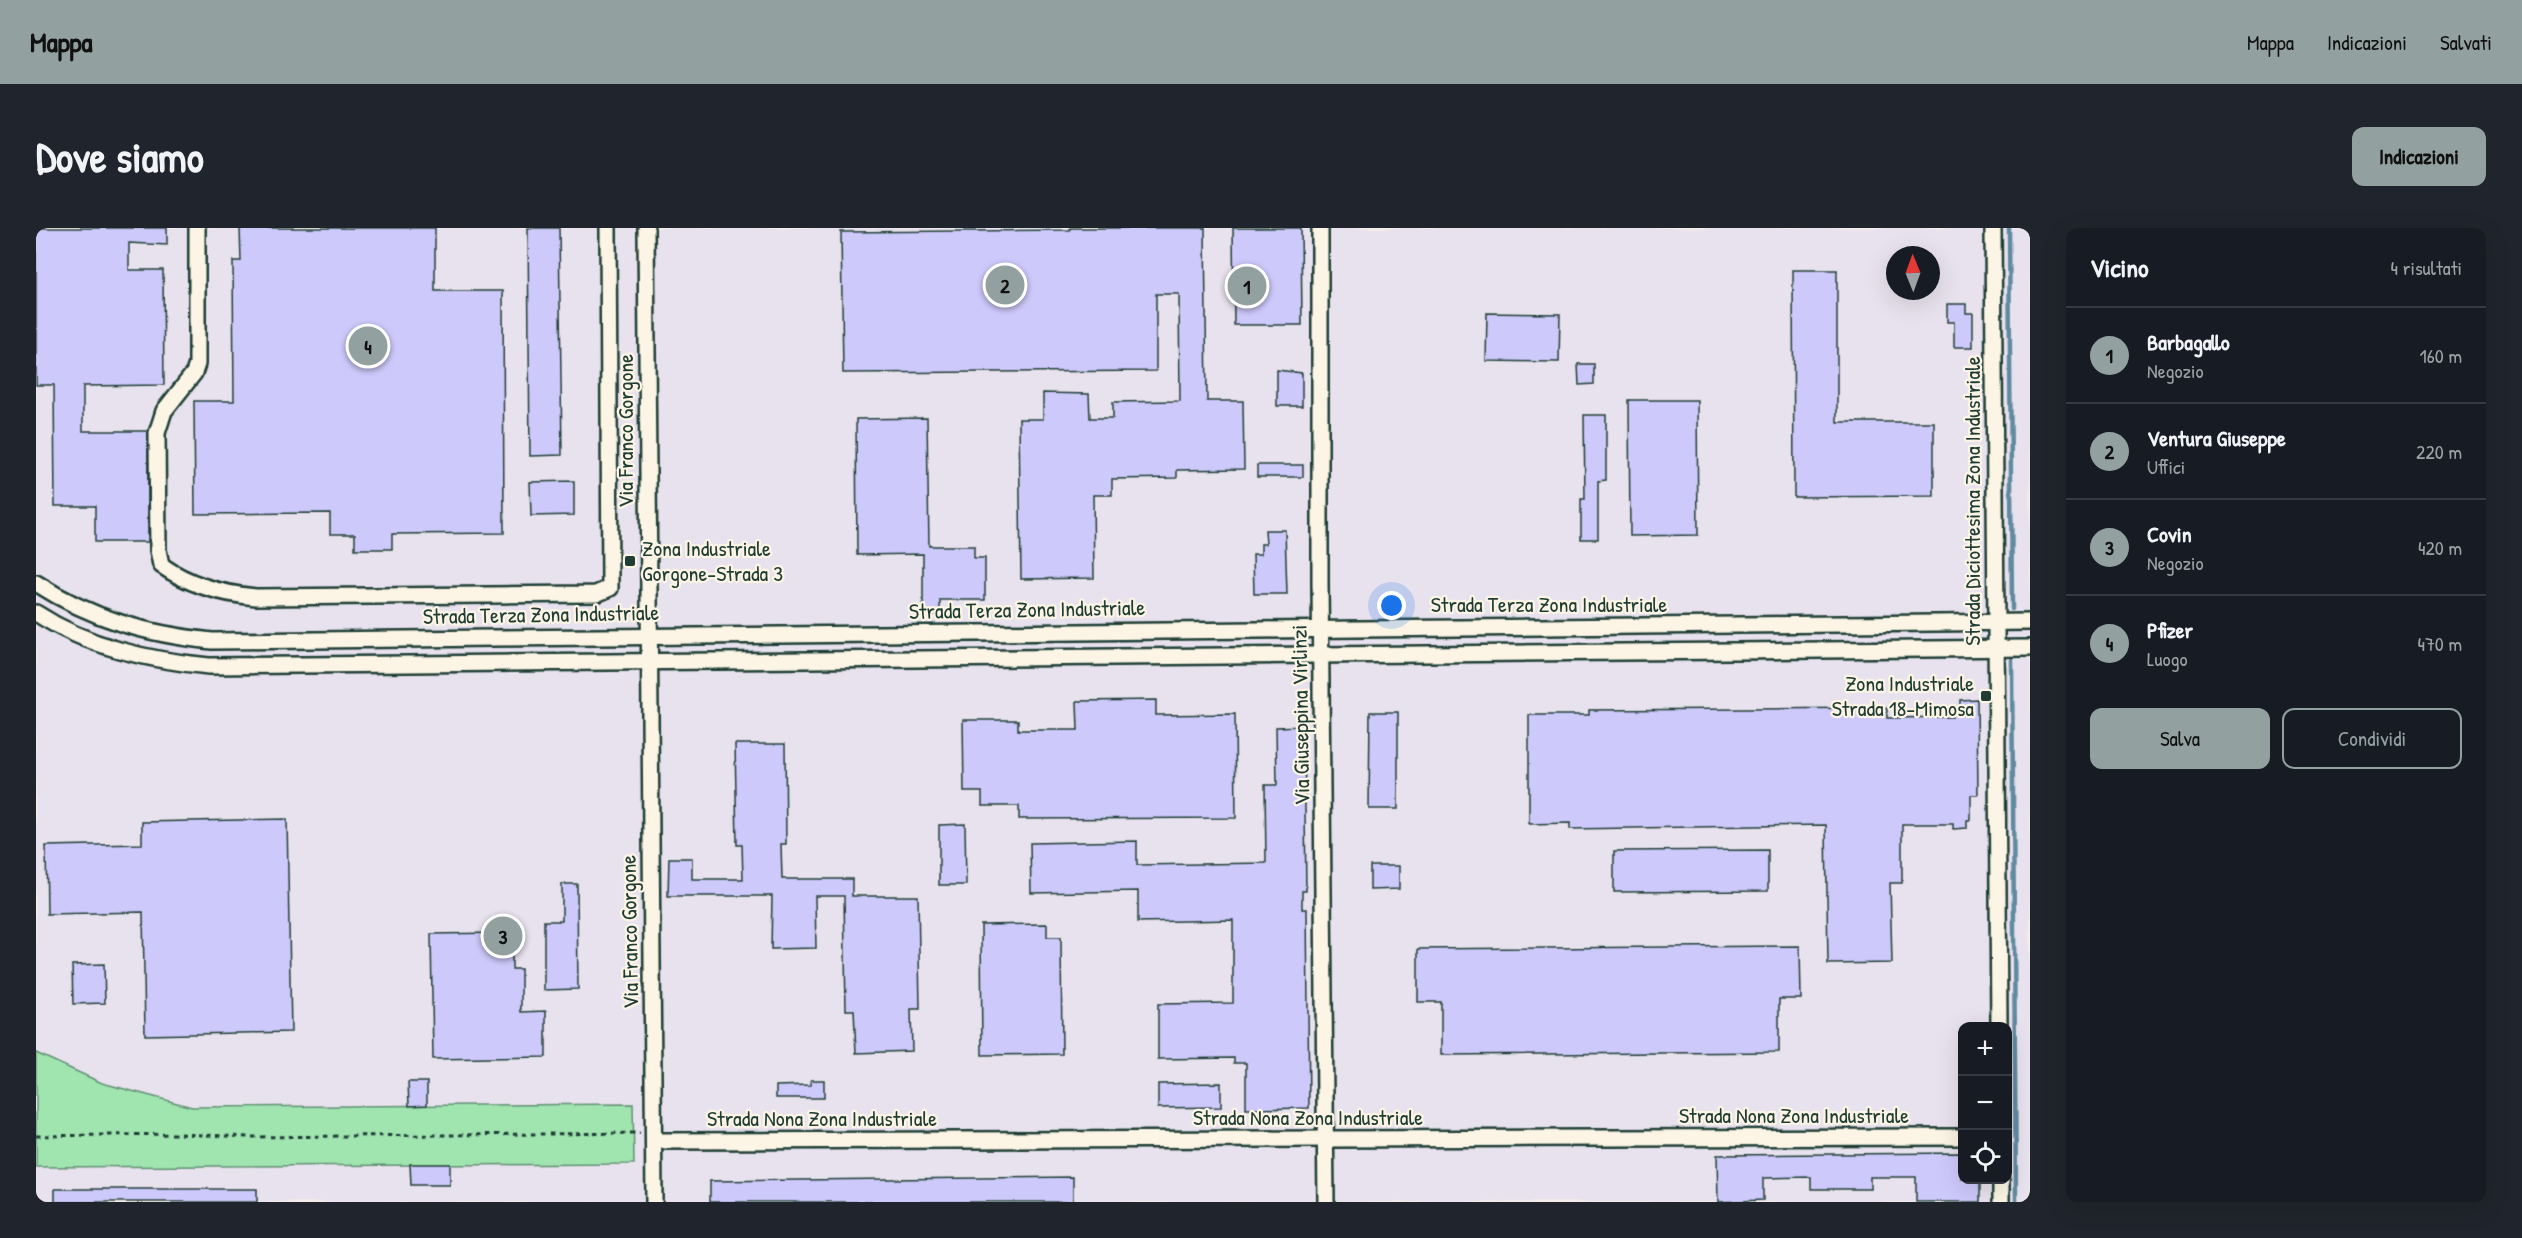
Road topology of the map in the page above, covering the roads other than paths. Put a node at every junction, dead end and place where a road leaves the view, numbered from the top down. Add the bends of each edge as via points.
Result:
1 (197, 228) edge
2 (608, 228) edge
3 (646, 228) edge
4 (1320, 228) edge
5 (1994, 228) edge
6 (36, 583) edge
7 (36, 613) edge
8 (2030, 622) edge
9 (1995, 623) junction
10 (1321, 629) junction
11 (648, 635) junction
12 (1996, 648) junction
13 (2030, 648) edge
14 (1322, 654) junction
15 (648, 661) junction
16 (1999, 1022) edge
17 (654, 1137) junction
18 (1958, 1137) edge
19 (1325, 1139) junction
20 (2001, 1184) edge
21 (654, 1202) edge
22 (1326, 1202) edge
23 (2001, 1202) edge

1 - 2 street via 197,364 164,411 157,433 158,550 161,565 180,579 233,595 256,597 596,594 610,588
3 - 11 street, Via Franco Gorgone
4 - 10 street, Via Giuseppina Virlinzi
5 - 9 street, Strada Diciottesima Zona Industriale
6 - 11 street, Strada Terza Zona Industriale via 92,614 135,629 212,641
7 - 15 street, Strada Terza Zona Industriale via 83,637 128,653 209,666
8 - 9 street, Strada Terza Zona Industriale
9 - 10 street, Strada Terza Zona Industriale
9 - 12 street, Strada Diciottesima Zona Industriale
10 - 11 street, Strada Terza Zona Industriale
10 - 14 street, Via Giuseppina Virlinzi
11 - 15 street, Via Franco Gorgone
12 - 13 street, Strada Terza Zona Industriale
12 - 14 street, Strada Terza Zona Industriale
12 - 16 street, Strada Diciottesima Zona Industriale
14 - 15 street, Strada Terza Zona Industriale
14 - 19 street, Via Giuseppina Virlinzi
15 - 17 street, Via Franco Gorgone
17 - 19 street, Strada Nona Zona Industriale
17 - 21 street, Via Franco Gorgone
18 - 19 street, Strada Nona Zona Industriale
19 - 22 street, Via Giuseppina Virlinzi
20 - 23 street

